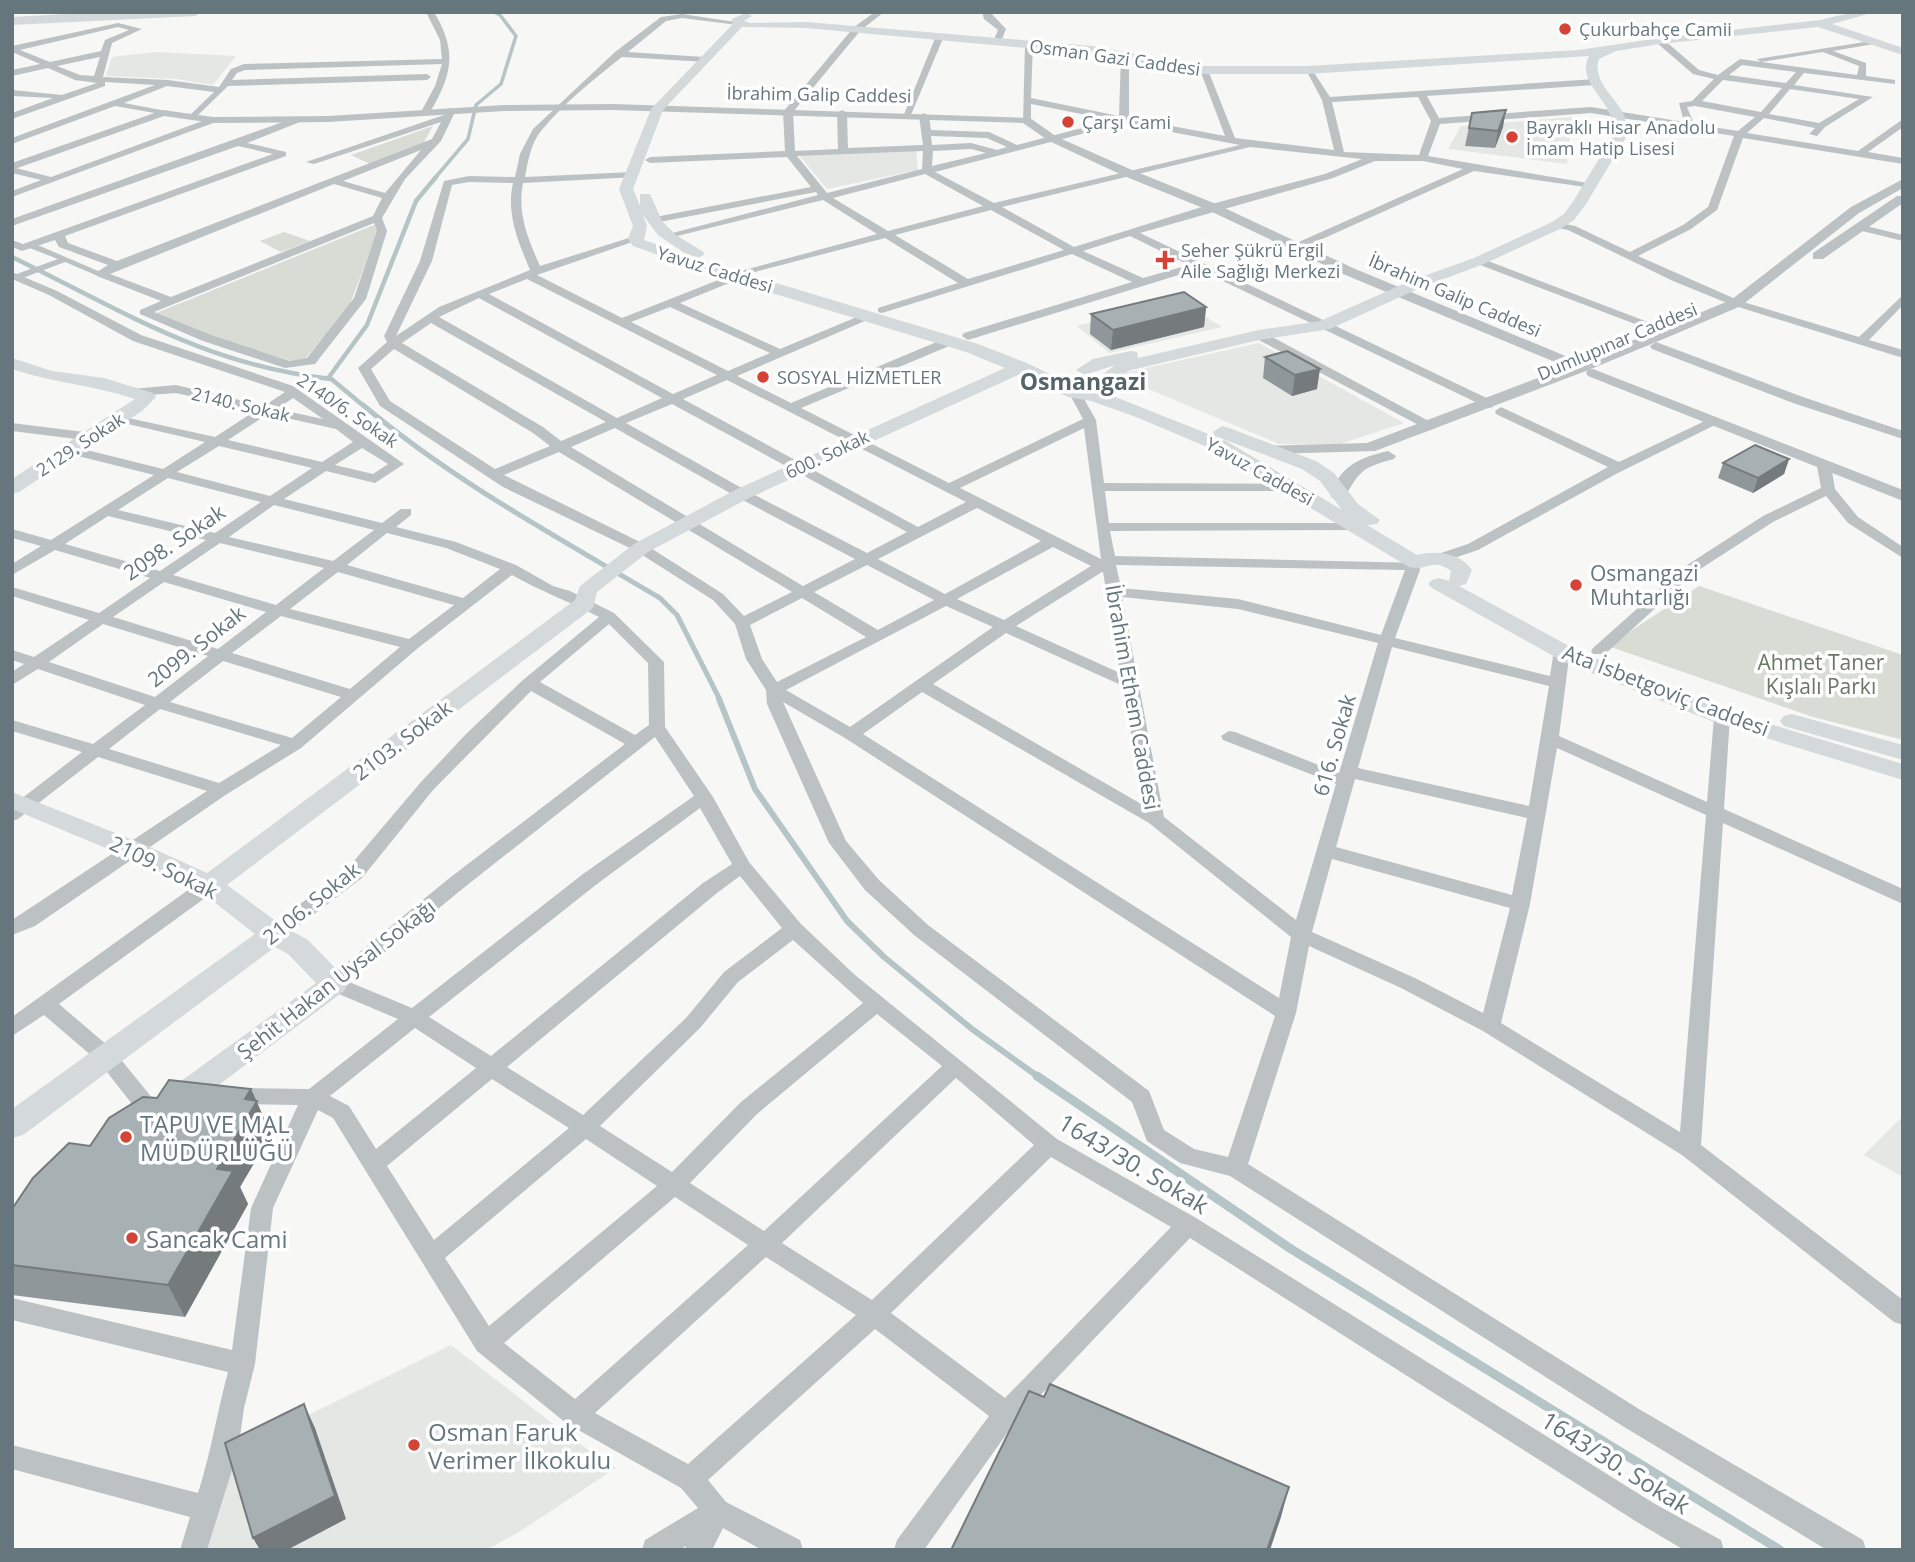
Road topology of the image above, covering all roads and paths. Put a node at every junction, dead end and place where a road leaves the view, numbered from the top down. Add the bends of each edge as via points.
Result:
1 (92, 12) edge
2 (195, 12) edge
3 (430, 12) edge
4 (880, 12) edge
5 (986, 12) edge
6 (1870, 12) edge
7 (696, 14) edge
8 (1839, 15) edge
9 (756, 18) edge
10 (12, 19) edge
11 (1815, 21) junction
12 (858, 29) junction
13 (940, 36) junction
14 (1660, 40) junction
15 (997, 42) junction
16 (1874, 42) junction
17 (1903, 43) edge
18 (1029, 44) junction
19 (12, 49) edge
20 (1824, 50) junction
21 (1556, 52) junction
22 (1903, 52) edge
23 (105, 53) junction
24 (618, 54) junction
25 (1125, 55) junction
26 (1585, 59) junction
27 (704, 60) junction
28 (448, 61) junction
29 (1740, 62) junction
30 (48, 65) junction
31 (1204, 70) junction
32 (1308, 70) junction
33 (1801, 71) junction
34 (12, 73) edge
35 (427, 77) dead end
36 (1721, 77) junction
37 (1861, 78) junction
38 (1903, 78) edge
39 (99, 79) junction
40 (1892, 82) junction
41 (168, 83) junction
42 (1791, 86) junction
43 (223, 87) junction
44 (12, 93) edge
45 (1421, 94) junction
46 (65, 97) junction
47 (1868, 98) junction
48 (1027, 100) junction
49 (1327, 100) junction
50 (1695, 103) junction
51 (117, 104) junction
52 (562, 108) junction
53 (657, 109) junction
54 (674, 110) junction
55 (426, 112) junction
56 (788, 112) junction
57 (163, 113) junction
58 (450, 113) junction
59 (842, 113) junction
60 (1764, 114) junction
61 (906, 115) junction
62 (1618, 115) junction
63 (924, 116) junction
64 (12, 117) edge
65 (193, 117) junction
66 (214, 120) junction
67 (296, 120) junction
68 (1026, 120) junction
69 (1124, 120) junction
70 (1436, 121) junction
71 (1903, 122) edge
72 (1821, 126) junction
73 (1690, 127) junction
74 (925, 133) junction
75 (1740, 134) junction
76 (1053, 138) junction
77 (1231, 140) junction
78 (12, 141) edge
79 (436, 141) junction
80 (237, 143) junction
81 (1252, 144) junction
82 (1805, 144) junction
83 (928, 147) junction
84 (1016, 148) junction
85 (843, 151) junction
86 (1339, 152) junction
87 (996, 153) junction
88 (790, 154) junction
89 (1860, 154) junction
90 (297, 158) junction
91 (1374, 158) junction
92 (1423, 158) junction
93 (650, 160) junction
94 (1903, 162) edge
95 (12, 169) edge
96 (1473, 169) junction
97 (927, 171) junction
98 (1128, 173) junction
99 (354, 174) junction
100 (632, 174) junction
101 (520, 180) junction
102 (49, 181) junction
103 (334, 181) junction
104 (1903, 183) edge
105 (1588, 186) junction
106 (821, 193) junction
107 (12, 194) edge
108 (95, 195) junction
109 (386, 196) junction
110 (1903, 197) edge
111 (139, 206) junction
112 (995, 206) junction
113 (1212, 207) junction
114 (377, 218) junction
115 (654, 220) junction
116 (12, 223) edge
117 (1557, 225) junction
118 (1858, 227) junction
119 (1130, 232) junction
120 (59, 234) junction
121 (888, 234) junction
122 (1903, 238) edge
123 (671, 239) junction
124 (12, 243) edge
125 (640, 243) junction
126 (30, 245) junction
127 (1296, 247) junction
128 (1072, 250) junction
129 (1630, 256) junction
130 (65, 259) junction
131 (1479, 261) junction
132 (117, 265) junction
133 (1199, 265) junction
134 (532, 272) junction
135 (101, 274) junction
136 (741, 274) junction
137 (15, 276) edge
138 (1142, 282) junction
139 (966, 283) junction
140 (1398, 292) junction
141 (480, 294) junction
142 (1903, 298) edge
143 (171, 301) junction
144 (671, 303) junction
145 (1741, 305) junction
146 (894, 314) junction
147 (869, 316) junction
148 (431, 317) junction
149 (622, 322) junction
150 (1324, 325) junction
151 (1668, 332) junction
152 (1259, 335) junction
153 (968, 336) junction
154 (950, 341) junction
155 (1860, 342) junction
156 (394, 344) junction
157 (1656, 346) junction
158 (779, 354) junction
159 (1903, 354) edge
160 (1043, 360) dead end
161 (12, 363) edge
162 (1021, 367) junction
163 (1587, 371) junction
164 (727, 375) junction
165 (1072, 377) junction
166 (1114, 382) junction
167 (294, 392) junction
168 (141, 395) junction
169 (1095, 396) junction
170 (670, 398) junction
171 (1495, 407) junction
172 (791, 408) junction
173 (266, 410) junction
174 (120, 418) junction
175 (1090, 420) junction
176 (618, 421) junction
177 (1714, 422) junction
178 (1431, 426) junction
179 (12, 427) edge
180 (345, 429) junction
181 (1903, 435) edge
182 (92, 437) junction
183 (216, 441) junction
184 (856, 441) junction
185 (362, 442) junction
186 (558, 445) junction
187 (1267, 449) junction
188 (71, 450) junction
189 (1824, 466) junction
190 (325, 467) junction
191 (798, 467) junction
192 (1618, 467) junction
193 (163, 473) junction
194 (495, 474) junction
195 (21, 476) edge
196 (1099, 487) junction
197 (1293, 487) junction
198 (12, 488) edge
199 (949, 488) junction
200 (1828, 490) junction
201 (742, 494) junction
202 (1338, 494) junction
203 (1903, 496) edge
204 (271, 501) junction
205 (976, 502) junction
206 (104, 511) junction
207 (406, 512) dead end
208 (687, 523) junction
209 (1102, 527) junction
210 (1352, 527) junction
211 (384, 528) junction
212 (917, 532) junction
213 (12, 533) edge
214 (217, 538) junction
215 (1052, 541) junction
216 (52, 545) junction
217 (1473, 547) junction
218 (639, 549) junction
219 (1901, 549) edge
220 (869, 559) junction
221 (1423, 563) junction
222 (334, 566) junction
223 (1107, 566) junction
224 (511, 568) junction
225 (12, 570) edge
226 (162, 576) junction
227 (1453, 578) junction
228 (12, 591) edge
229 (804, 592) junction
230 (1115, 592) junction
231 (586, 597) junction
232 (944, 599) junction
233 (466, 603) junction
234 (277, 610) junction
235 (609, 616) junction
236 (100, 618) junction
237 (742, 623) junction
238 (1004, 627) junction
239 (878, 637) junction
240 (1386, 642) junction
241 (412, 645) junction
242 (1562, 650) junction
243 (1599, 651) junction
244 (220, 654) junction
245 (12, 655) edge
246 (37, 663) junction
247 (12, 680) edge
248 (1558, 682) junction
249 (529, 683) junction
250 (921, 684) junction
251 (1131, 684) junction
252 (774, 690) junction
253 (352, 695) junction
254 (156, 703) junction
255 (1721, 716) junction
256 (12, 725) edge
257 (657, 727) junction
258 (851, 734) junction
259 (1228, 736) dead end
260 (1550, 738) junction
261 (636, 743) junction
262 (295, 744) junction
263 (98, 751) junction
264 (1903, 753) edge
265 (1903, 772) edge
266 (1348, 777) junction
267 (221, 790) junction
268 (704, 797) junction
269 (17, 806) edge
270 (1714, 813) junction
271 (1537, 814) junction
272 (1155, 819) junction
273 (134, 850) junction
274 (1326, 851) junction
275 (742, 866) junction
276 (209, 885) junction
277 (1902, 892) edge
278 (1520, 904) junction
279 (17, 921) edge
280 (794, 929) junction
281 (274, 934) junction
282 (1301, 935) junction
283 (334, 984) junction
284 (876, 1003) junction
285 (46, 1004) junction
286 (1286, 1013) junction
287 (413, 1017) junction
288 (1490, 1026) junction
289 (12, 1028) edge
290 (107, 1057) junction
291 (956, 1066) junction
292 (493, 1069) junction
293 (184, 1095) junction
294 (313, 1097) junction
295 (143, 1123) joint
296 (12, 1126) edge
297 (584, 1128) junction
298 (1049, 1146) junction
299 (1690, 1149) junction
300 (374, 1164) junction
301 (1236, 1168) junction
302 (674, 1185) junction
303 (1188, 1225) junction
304 (765, 1244) junction
305 (432, 1255) junction
306 (12, 1309) edge
307 (874, 1314) junction
308 (1903, 1314) edge
309 (486, 1343) junction
310 (243, 1364) junction
311 (1006, 1414) junction
312 (575, 1415) junction
313 (12, 1457) edge
314 (690, 1479) junction
315 (206, 1508) junction
316 (717, 1511) junction
317 (193, 1550) edge
318 (655, 1550) edge
319 (698, 1550) edge
320 (790, 1550) edge
321 (906, 1550) edge
322 (1711, 1550) edge
323 (1853, 1550) edge

1 - 10 highway
2 - 10 highway
3 - 28 street
4 - 12 street
5 - 15 street via 1002,29
6 - 8 main road, Osman Gazi Caddesi
7 - 9 street, Osman Gazi Caddesi
7 - 24 street, Osman Gazi Caddesi via 664,19
8 - 11 main road, Osman Gazi Caddesi
8 - 17 main road
9 - 12 main road, Osman Gazi Caddesi
9 - 27 main road, Yavuz Caddesi
9 - 54 main road, Yavuz Caddesi
11 - 14 main road, Osman Gazi Caddesi
11 - 16 main road
11 - 26 main road, Osman Gazi Caddesi
12 - 13 main road, Osman Gazi Caddesi
12 - 56 street
13 - 15 main road, Osman Gazi Caddesi
13 - 61 street
14 - 26 main road, Osman Gazi Caddesi
14 - 36 street via 1696,72
15 - 18 main road, Osman Gazi Caddesi
16 - 20 street
16 - 22 main road
18 - 25 main road, Osman Gazi Caddesi
18 - 48 street
19 - 23 street via 118,25 138,29 108,42
19 - 30 street
20 - 29 street
20 - 37 street via 1863,65
21 - 26 main road, Osman Gazi Caddesi
21 - 26 main road
21 - 32 main road, Osman Gazi Caddesi
23 - 30 street
23 - 39 street
24 - 27 street
24 - 52 street
25 - 31 main road, Osman Gazi Caddesi
25 - 69 street
26 - 45 street via 1525,85
26 - 62 main road
27 - 53 main road, Yavuz Caddesi
28 - 43 street via 252,65 236,69
28 - 55 street
29 - 33 street
29 - 36 street
30 - 34 street
30 - 39 street via 70,76
31 - 32 main road, Osman Gazi Caddesi
31 - 77 street
32 - 49 street
33 - 37 street
33 - 42 street
35 - 43 street
36 - 42 street
36 - 50 street
37 - 40 street
38 - 40 street
39 - 41 street
39 - 46 street via 102,84
40 - 47 street
41 - 43 street
41 - 51 street
42 - 47 street
42 - 60 street
43 - 65 street
44 - 46 street
45 - 49 street
45 - 70 street
46 - 51 street
46 - 64 street
47 - 72 street
48 - 68 street
48 - 69 street
49 - 86 street
50 - 60 street
50 - 73 street via 1682,105
51 - 57 street
51 - 78 street
52 - 53 street, İbrahim Galip Caddesi
52 - 58 street, İbrahim Galip Caddesi
52 - 101 street via 536,131
53 - 54 street, İbrahim Galip Caddesi
53 - 100 main road, Yavuz Caddesi
54 - 56 street, İbrahim Galip Caddesi
54 - 93 main road, Yavuz Caddesi via 666,118
55 - 58 street, İbrahim Galip Caddesi
55 - 67 street, İbrahim Galip Caddesi
56 - 59 street, İbrahim Galip Caddesi
56 - 88 street
57 - 65 street, İbrahim Galip Caddesi
57 - 95 street, İbrahim Galip Caddesi
58 - 79 street
58 - 90 street
59 - 61 street, İbrahim Galip Caddesi
59 - 85 street
60 - 72 street
60 - 75 street
61 - 63 street, İbrahim Galip Caddesi
62 - 70 street via 1591,110
62 - 73 street
62 - 105 main road via 1621,134
63 - 68 street, İbrahim Galip Caddesi
63 - 74 street
65 - 66 street, İbrahim Galip Caddesi
66 - 67 street, İbrahim Galip Caddesi
66 - 102 street
67 - 80 street
68 - 76 street, İbrahim Galip Caddesi
69 - 76 street
69 - 77 street
70 - 92 street
71 - 89 street
72 - 82 street
73 - 75 street
74 - 83 street
74 - 84 street via 989,135
75 - 82 street
75 - 129 street via 1713,208
76 - 84 street
76 - 98 street, İbrahim Galip Caddesi
77 - 81 street
79 - 99 street
79 - 109 street
80 - 90 street
80 - 108 street
81 - 86 street
81 - 98 street
82 - 89 street
83 - 85 street
83 - 87 street via 971,146
83 - 97 street
84 - 87 street
85 - 88 street
86 - 91 street
87 - 97 street
88 - 93 street
88 - 106 street
89 - 94 street
90 - 99 street
90 - 111 street
91 - 92 street
91 - 113 street via 1329,176
92 - 96 street
93 - 115 main road, Yavuz Caddesi via 643,186
95 - 102 street
96 - 105 street
96 - 127 street
97 - 106 street
97 - 112 street
98 - 112 street
98 - 113 street, İbrahim Galip Caddesi
99 - 103 street
100 - 101 street
100 - 125 main road, Yavuz Caddesi via 626,189 640,226
101 - 134 street via 515,198 519,230
101 - 156 street via 469,178 448,183 426,261 390,336
102 - 107 street
102 - 108 street
103 - 109 street
103 - 132 street
104 - 145 street, Dumlupınar Caddesi via 1855,209
105 - 117 main road via 1569,217
106 - 115 street via 732,203
106 - 121 street
106 - 123 street
108 - 111 street
108 - 116 street
109 - 114 street
110 - 118 street, Dumlupınar Caddesi
111 - 120 street
112 - 121 street
112 - 128 street
113 - 119 street
113 - 127 street, İbrahim Galip Caddesi
114 - 143 street
114 - 143 street via 382,231 360,299 311,361 289,365 144,312
115 - 123 main road, Yavuz Caddesi
117 - 129 street
117 - 131 main road
118 - 122 street
118 - 145 street, Dumlupınar Caddesi
119 - 128 street
119 - 133 street
120 - 126 street
120 - 132 street via 63,245
121 - 136 street
121 - 139 street
123 - 125 main road via 656,248
123 - 136 main road, Yavuz Caddesi
124 - 126 street via 22,248
125 - 134 street
125 - 136 main road, Yavuz Caddesi
126 - 130 street
127 - 140 street, İbrahim Galip Caddesi
128 - 138 street
128 - 139 street
129 - 145 street
130 - 135 street
130 - 137 street
131 - 140 main road
131 - 151 street
132 - 135 street
133 - 138 street
133 - 150 street
134 - 141 street
134 - 149 street
135 - 143 street
136 - 144 street
136 - 146 main road, Yavuz Caddesi
136 - 147 main road, Yavuz Caddesi
137 - 167 street, 2140/6. Sokak via 137,338
138 - 153 street
139 - 146 street via 882,310
140 - 150 main road
140 - 163 street, İbrahim Galip Caddesi
141 - 148 street
141 - 170 street
142 - 155 street
144 - 149 street
144 - 158 street
145 - 151 street
145 - 155 street
145 - 157 street, Dumlupınar Caddesi
146 - 153 main road, Yavuz Caddesi
147 - 154 main road, Yavuz Caddesi
147 - 158 street
148 - 156 street
148 - 176 street
149 - 164 street
150 - 152 main road
150 - 171 street
151 - 163 street
152 - 165 main road via 1242,334 1099,363
152 - 166 main road via 1125,366
152 - 178 street
153 - 160 main road, Yavuz Caddesi
154 - 162 main road, Yavuz Caddesi
154 - 172 street
155 - 159 street
156 - 186 street
156 - 194 street via 364,368 385,403
157 - 163 street, Dumlupınar Caddesi
157 - 181 street
158 - 164 street
161 - 168 main road, 2140. Sokak via 49,376 104,383
162 - 165 main road, Yavuz Caddesi
162 - 184 main road, 600. Sokak
163 - 171 street, Dumlupınar Caddesi
163 - 177 street, İbrahim Galip Caddesi
164 - 170 street
164 - 172 street
165 - 166 main road, Yavuz Caddesi
165 - 169 main road, Yavuz Caddesi
165 - 175 street, İbrahim Ethem Caddesi
166 - 169 main road via 1108,393
166 - 187 main road, Yavuz Caddesi
167 - 173 street
167 - 180 street, 2140/6. Sokak
168 - 173 street, 2140. Sokak via 176,389
168 - 174 main road, 2129. Sokak
169 - 197 main road, Yavuz Caddesi via 1216,444
170 - 176 street
170 - 191 street
171 - 178 street
171 - 192 street
171 - 202 street, Dumlupınar Caddesi via 1390,456 1365,461 1350,470
172 - 184 street
173 - 180 street, 2140. Sokak
173 - 183 street
174 - 182 main road, 2129. Sokak
174 - 183 street, 2140/6. Sokak
175 - 196 street, İbrahim Ethem Caddesi
175 - 199 street
176 - 186 street
176 - 201 street
177 - 189 street, İbrahim Galip Caddesi
177 - 192 street
178 - 187 street via 1369,448
179 - 182 street
180 - 185 street, 2140/6. Sokak
182 - 188 main road, 2129. Sokak
183 - 190 street, 2140/6. Sokak
183 - 193 street
184 - 191 main road, 600. Sokak
184 - 199 street
185 - 190 street, 2098. Sokak
185 - 190 street, 2140/6. Sokak via 397,464 376,479
186 - 194 street
186 - 208 street
187 - 202 main road, Yavuz Caddesi via 1309,465 1327,477
188 - 193 street
188 - 195 main road, 2129. Sokak
189 - 200 street
189 - 203 street, İbrahim Galip Caddesi
190 - 204 street, 2098. Sokak
191 - 201 main road, 600. Sokak
191 - 212 street
192 - 217 street
193 - 204 street
193 - 206 street
194 - 218 street
195 - 198 main road, 2129. Sokak
196 - 197 street
196 - 209 street, İbrahim Ethem Caddesi
197 - 210 main road, Yavuz Caddesi
199 - 205 street
200 - 219 street via 1853,520
200 - 243 street via 1768,519 1689,570
201 - 208 main road, 600. Sokak
201 - 220 street
202 - 221 main road, Yavuz Caddesi
204 - 211 street
204 - 214 street, 2098. Sokak
205 - 212 street
205 - 215 street
206 - 214 street
206 - 216 street
207 - 211 street, 2099. Sokak
208 - 218 main road, 600. Sokak
208 - 229 street
209 - 210 street
209 - 223 street, İbrahim Ethem Caddesi
210 - 221 main road, Yavuz Caddesi
211 - 222 street, 2099. Sokak
211 - 224 street via 450,545
212 - 220 street
213 - 216 street
214 - 222 street
214 - 226 street, 2098. Sokak
215 - 223 street
215 - 232 street
216 - 225 street
216 - 226 street
217 - 221 street
217 - 227 street
218 - 231 main road, 2103. Sokak
218 - 237 street via 718,597
220 - 229 street
220 - 232 street
221 - 223 street
221 - 227 main road via 1450,561
221 - 227 main road via 1418,576
221 - 240 street, 616. Sokak
222 - 233 street
222 - 234 street, 2099. Sokak
223 - 230 street, İbrahim Ethem Caddesi
223 - 238 street
224 - 231 street via 548,589
224 - 233 street
226 - 234 street
226 - 236 street, 2098. Sokak
227 - 242 main road, Ata İsbetgoviç Caddesi
227 - 243 main road, Ata İsbetgoviç Caddesi
228 - 236 street
229 - 237 street
229 - 239 street
230 - 240 street via 1238,604
230 - 251 street, İbrahim Ethem Caddesi
231 - 235 street
231 - 276 main road, 2103. Sokak
232 - 238 street
232 - 239 street
233 - 241 street
234 - 241 street
234 - 244 street, 2099. Sokak
235 - 249 street, 2106. Sokak
235 - 257 street via 656,662
236 - 244 street
236 - 246 street, 2098. Sokak
237 - 252 street via 754,659
238 - 250 street
238 - 251 street
239 - 252 street
240 - 248 street
240 - 266 street, 616. Sokak
241 - 253 street
242 - 248 street
242 - 255 main road, Ata İsbetgoviç Caddesi
243 - 264 main road, Ata İsbetgoviç Caddesi via 1735,704
244 - 253 street
244 - 254 street, 2099. Sokak
245 - 246 street
246 - 247 street, 2098. Sokak
246 - 254 street
248 - 260 street
249 - 261 street
249 - 281 street, 2106. Sokak via 428,786 355,873
250 - 258 street
250 - 272 street
251 - 272 street, İbrahim Ethem Caddesi
252 - 258 street
252 - 301 street via 775,704 838,843 872,885 920,930 1141,1097 1155,1135 1188,1157
253 - 262 street
254 - 262 street
254 - 263 street, 2099. Sokak
255 - 265 main road, Ata İsbetgoviç Caddesi
255 - 270 street
256 - 263 street
257 - 261 street, Şehit Hakan Uysal Sokağı
257 - 268 street, 1643/30. Sokak
258 - 286 street
259 - 266 street
260 - 270 street
260 - 271 street
261 - 283 street, Şehit Hakan Uysal Sokağı
262 - 267 street
263 - 267 street
263 - 269 street, 2099. Sokak
266 - 271 street
266 - 274 street, 616. Sokak
267 - 273 street
268 - 275 street, 1643/30. Sokak
268 - 287 street via 590,878
269 - 273 main road, 2109. Sokak
270 - 277 street
270 - 299 street
271 - 278 street
272 - 282 street, İbrahim Ethem Caddesi
273 - 276 main road, 2109. Sokak
273 - 279 street
274 - 278 street
274 - 282 street, 616. Sokak
275 - 280 street, 1643/30. Sokak
275 - 292 street
276 - 281 main road, 2109. Sokak
276 - 285 street
278 - 288 street
280 - 284 street, 1643/30. Sokak
280 - 297 street via 731,976 693,1023
281 - 283 main road, 2109. Sokak via 298,947
281 - 290 main road, 2106. Sokak
282 - 286 street, 616. Sokak
282 - 288 street, İbrahim Ethem Caddesi
283 - 287 street
283 - 293 main road, Şehit Hakan Uysal Sokağı
284 - 291 street, 1643/30. Sokak
284 - 302 street via 749,1108
285 - 289 street
285 - 290 street
286 - 301 street, 616. Sokak
287 - 292 street
287 - 294 street
288 - 299 street, İbrahim Ethem Caddesi
290 - 295 street
290 - 296 main road, 2106. Sokak
291 - 298 street, 1643/30. Sokak
291 - 304 street
292 - 297 street
292 - 300 street
293 - 294 street
293 - 295 main road, Şehit Hakan Uysal Sokağı
294 - 300 street via 341,1112
294 - 310 street via 261,1208
297 - 302 street
297 - 305 street
298 - 303 street, 1643/30. Sokak
298 - 307 street
299 - 308 street, İbrahim Ethem Caddesi
300 - 305 street
301 - 323 street via 1630,1417
302 - 304 street
302 - 309 street
303 - 311 street
303 - 322 street, 1643/30. Sokak
304 - 307 street
304 - 312 street
305 - 309 street
306 - 310 street
307 - 311 street
307 - 314 street
309 - 312 street
310 - 315 street via 225,1451
311 - 321 street
312 - 314 street
313 - 315 street
314 - 316 street
315 - 317 street
316 - 318 street
316 - 319 street
316 - 320 street

